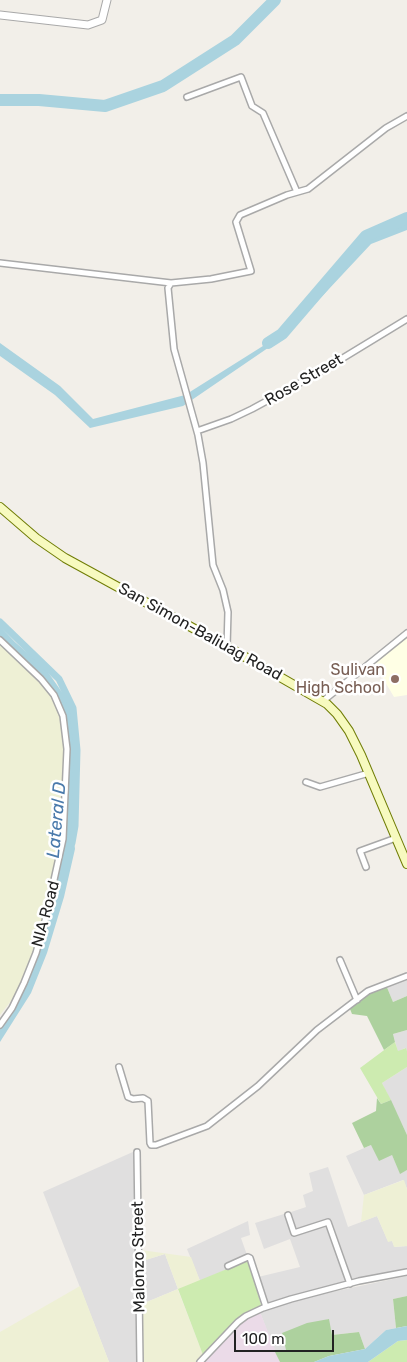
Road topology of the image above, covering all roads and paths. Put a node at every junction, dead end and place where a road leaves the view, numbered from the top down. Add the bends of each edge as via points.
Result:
1 (107, 0) edge
2 (0, 15) edge
3 (187, 97) dead end
4 (407, 116) edge
5 (297, 192) junction
6 (0, 263) edge
7 (171, 284) junction
8 (407, 319) edge
9 (197, 431) junction
10 (0, 507) edge
11 (407, 633) edge
12 (0, 640) edge
13 (228, 647) junction
14 (323, 701) junction
15 (369, 773) junction
16 (306, 782) dead end
17 (396, 838) junction
18 (407, 864) edge
19 (366, 867) dead end
20 (340, 960) dead end
21 (407, 976) edge
22 (357, 1000) junction
23 (0, 1025) edge
24 (120, 1067) dead end
25 (137, 1152) dead end
26 (288, 1215) dead end
27 (228, 1266) dead end
28 (407, 1272) edge
29 (350, 1284) junction
30 (266, 1307) junction
31 (140, 1362) edge
32 (200, 1362) edge

1 - 2 street via 102,20 88,25
3 - 5 street via 241,77 252,106 263,113
4 - 5 street via 386,128 308,189
5 - 7 street via 244,212 238,218 236,222 251,270
6 - 7 street
7 - 9 street via 168,288 174,349
8 - 9 street, Rose Street via 252,409
9 - 13 street via 205,476 213,565 228,612
10 - 13 main road, San Simon-Baliuag Road via 65,558
11 - 14 street
12 - 23 street, NIA Road via 54,695 63,716 67,749 63,839 49,904 36,953 12,1008
13 - 14 main road, San Simon-Baliuag Road
14 - 15 main road, San Simon-Baliuag Road via 349,731
15 - 16 street via 320,787
15 - 17 main road, San Simon-Baliuag Road
17 - 18 main road, San Simon-Baliuag Road
17 - 19 street via 360,851
20 - 22 street
21 - 22 street via 368,991
22 - 24 street via 317,1030 258,1086 217,1119 207,1126 156,1145 150,1143 148,1101 128,1097
25 - 31 street, Malonzo Street
26 - 29 street via 294,1234 328,1222
27 - 30 street via 250,1258
28 - 29 street
29 - 30 street
30 - 32 street via 238,1322

